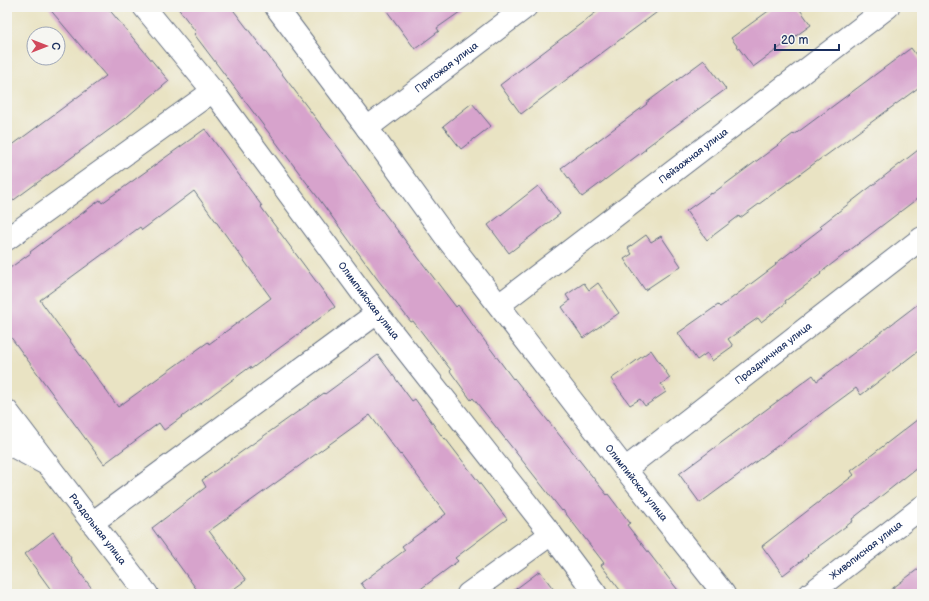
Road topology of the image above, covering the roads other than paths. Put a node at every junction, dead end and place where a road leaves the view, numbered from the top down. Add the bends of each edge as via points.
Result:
1 (144, 7) edge
2 (276, 7) edge
3 (526, 7) edge
4 (888, 7) edge
5 (213, 91) junction
6 (367, 128) junction
7 (922, 238) edge
8 (7, 239) edge
9 (499, 305) junction
10 (377, 313) junction
11 (7, 411) edge
12 (7, 443) edge
13 (48, 465) junction
14 (625, 469) junction
15 (922, 507) edge
16 (92, 523) junction
17 (551, 534) junction
18 (147, 594) edge
19 (468, 594) edge
20 (596, 594) edge
21 (724, 594) edge
22 (810, 594) edge

1 - 5 street, Олимпийская улица
2 - 6 street, Олимпийская улица
3 - 6 street, Пригожая улица
4 - 9 street, Пейзажная улица
5 - 8 street
5 - 10 street, Олимпийская улица
6 - 9 street, Олимпийская улица via 445,236
7 - 14 street, Праздничная улица
9 - 14 street, Олимпийская улица
10 - 16 street
10 - 17 street, Олимпийская улица
11 - 13 street, Раздольная улица
12 - 13 street, Раздольная улица
13 - 16 street, Раздольная улица
14 - 21 street, Олимпийская улица
15 - 22 street, Живописная улица
16 - 18 street, Раздольная улица
17 - 19 street
17 - 20 street, Олимпийская улица

